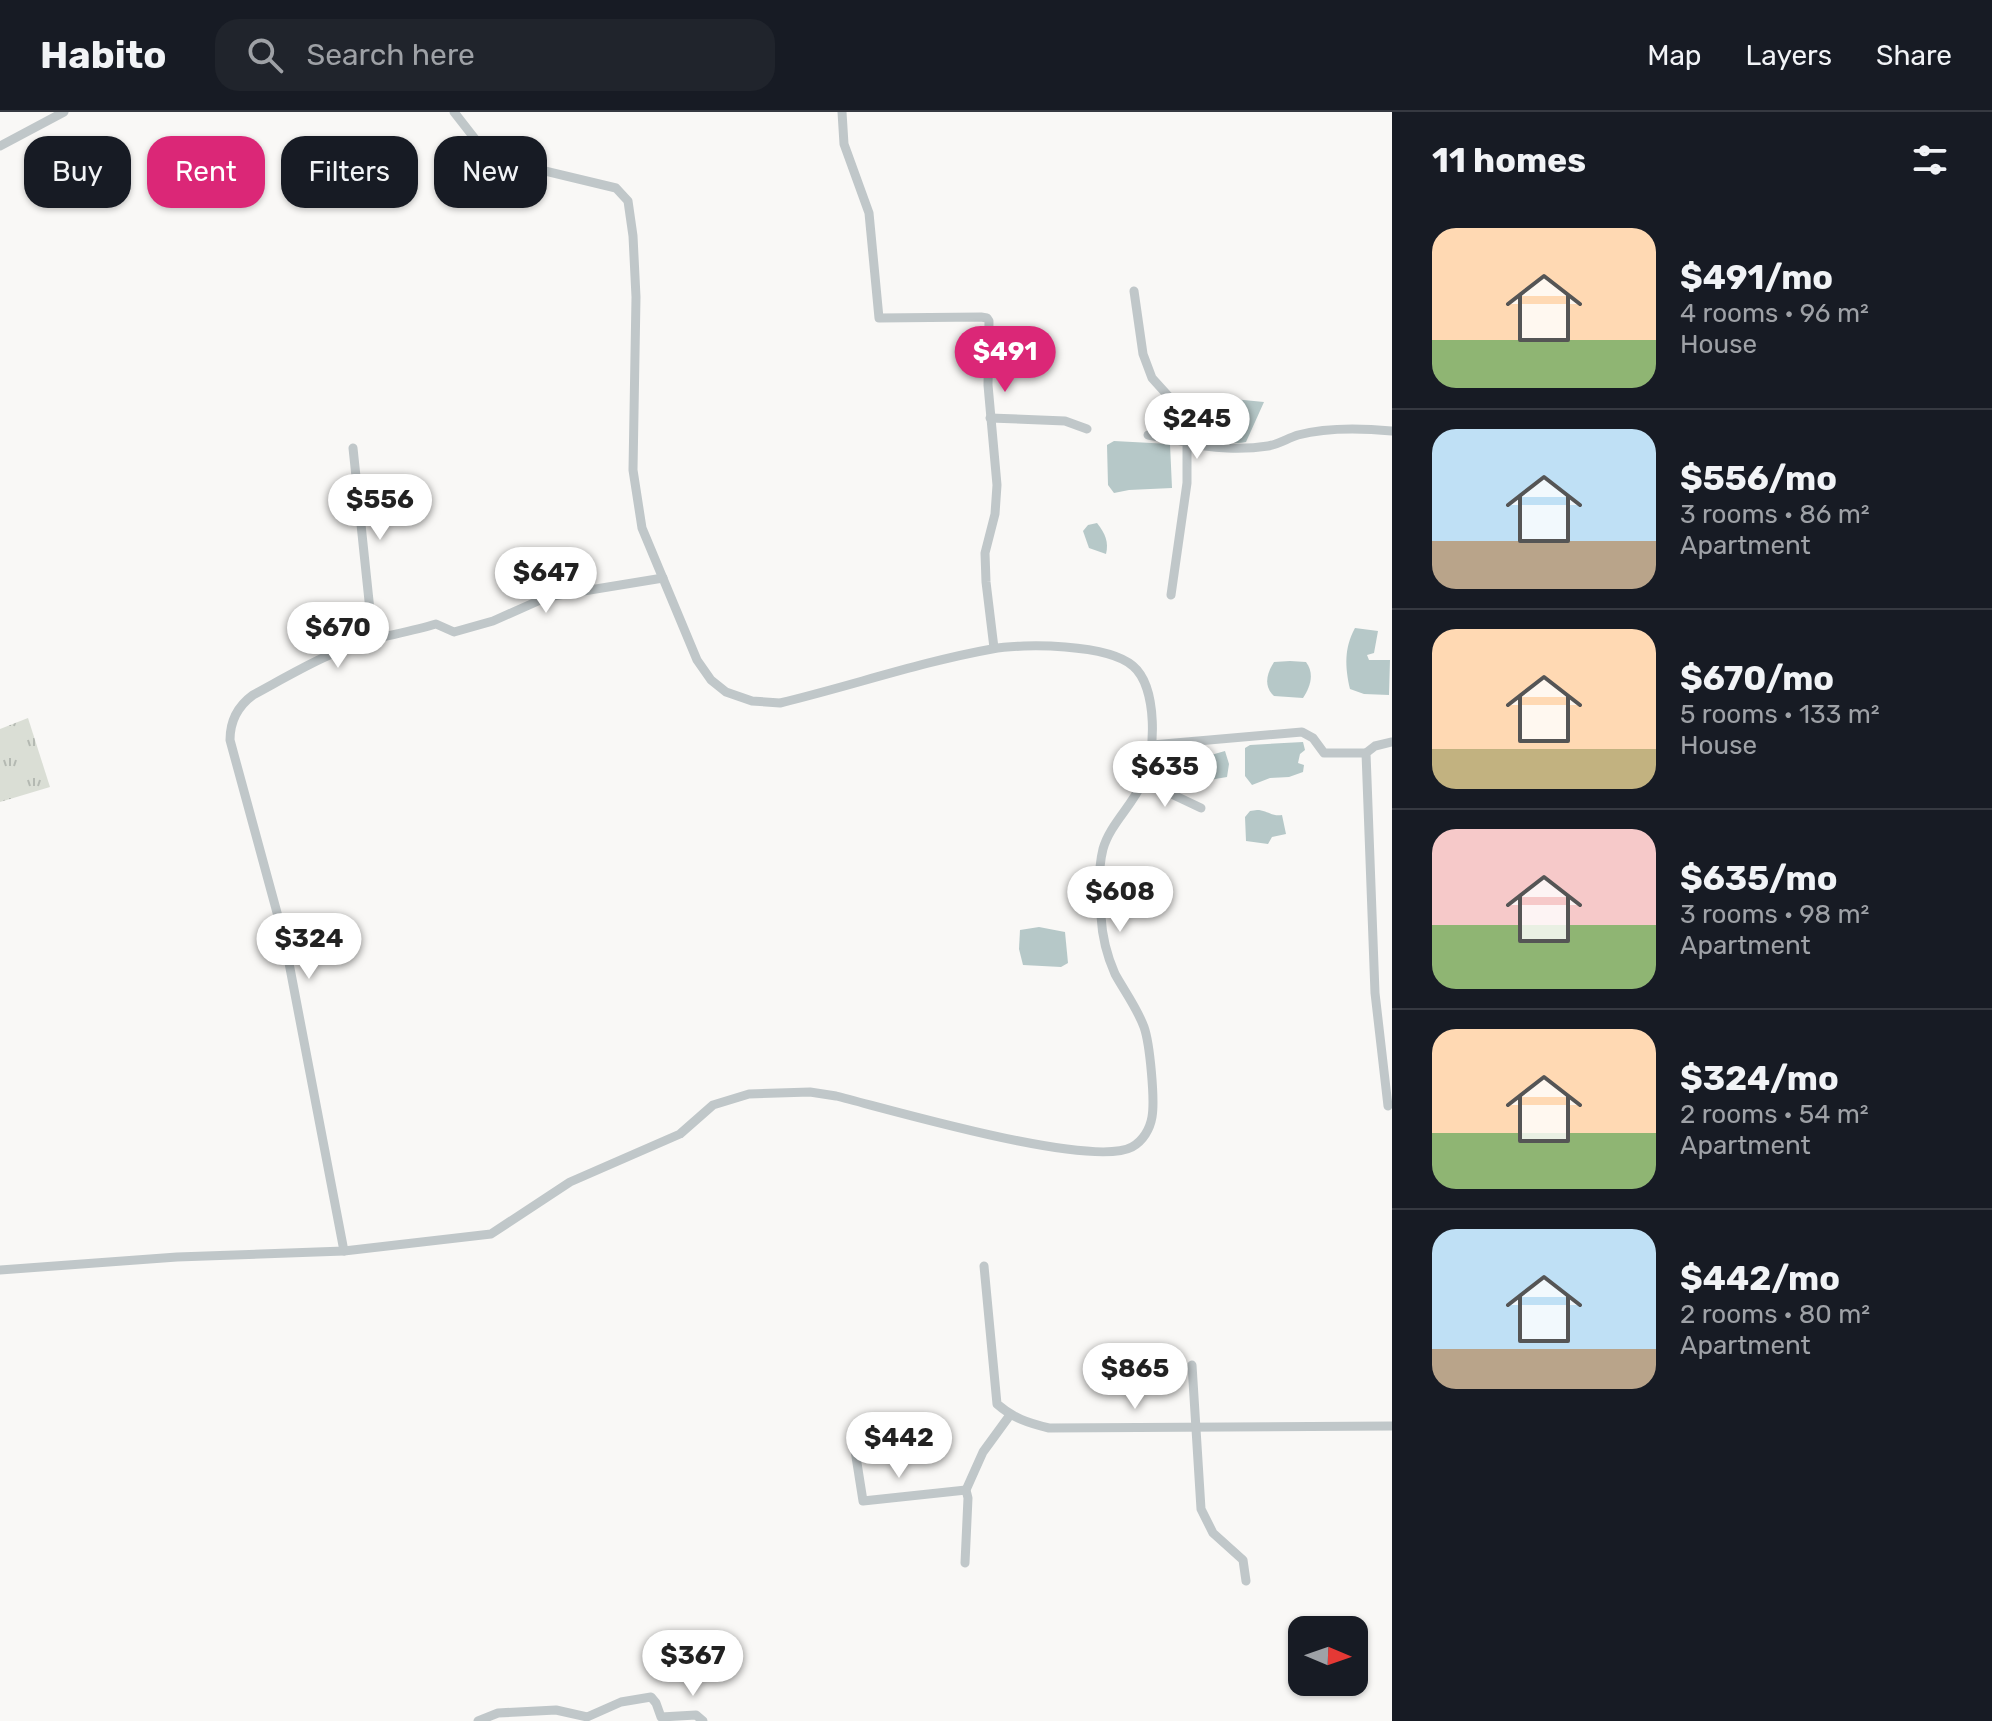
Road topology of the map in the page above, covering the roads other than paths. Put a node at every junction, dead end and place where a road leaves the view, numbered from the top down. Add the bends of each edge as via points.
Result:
1 (64, 112) edge
2 (454, 112) edge
3 (842, 112) edge
4 (0, 146) edge
5 (1134, 291) dead end
6 (990, 418) junction
7 (1087, 429) dead end
8 (1392, 431) edge
9 (1148, 435) dead end
10 (1187, 442) junction
11 (353, 448) dead end
12 (663, 578) junction
13 (1171, 595) dead end
14 (373, 639) junction
15 (994, 648) junction
16 (1392, 742) edge
17 (1152, 745) junction
18 (1366, 753) junction
19 (1144, 781) junction
20 (1201, 808) dead end
21 (1388, 1106) dead end
22 (344, 1251) junction
23 (984, 1266) dead end
24 (0, 1270) edge
25 (1192, 1365) dead end
26 (1010, 1415) junction
27 (1392, 1426) edge
28 (1197, 1427) junction
29 (854, 1444) dead end
30 (966, 1490) junction
31 (965, 1563) dead end
32 (1246, 1581) dead end
33 (478, 1721) edge
34 (703, 1721) edge

1 - 4 street
2 - 12 street via 495,159 603,183 628,201 636,297 633,470 642,528
3 - 6 street via 844,144 869,213 879,318 987,318
5 - 10 street via 1143,354 1152,378 1171,399
6 - 7 street via 1065,421
6 - 15 street via 997,485 985,567
8 - 10 street via 1331,430 1248,448
9 - 10 street
10 - 13 street via 1187,483
11 - 14 street
12 - 14 street via 547,597 469,628 449,631 436,624
12 - 15 street via 697,660 711,680 752,701 780,703
14 - 22 street via 301,667 253,695 238,711 230,731 285,942
15 - 17 street via 1088,649 1119,657 1135,667 1147,687
16 - 18 street
17 - 18 street via 1302,732 1324,753
17 - 19 street
18 - 21 street via 1375,993
19 - 20 street
19 - 22 street via 1103,849 1100,889 1104,939 1115,973 1146,1030 1150,1059 1152,1116 1146,1134 1132,1147 1111,1152 1043,1145 810,1092 749,1094 713,1105 680,1134 570,1182 491,1234
22 - 24 street
23 - 26 street via 997,1404
25 - 28 street
26 - 28 street via 1049,1428
26 - 30 street via 983,1452
27 - 28 street
28 - 32 street via 1201,1509 1213,1533 1243,1560
29 - 30 street via 863,1501
30 - 31 street
33 - 34 street via 498,1713 592,1714 651,1697 661,1717 696,1715

